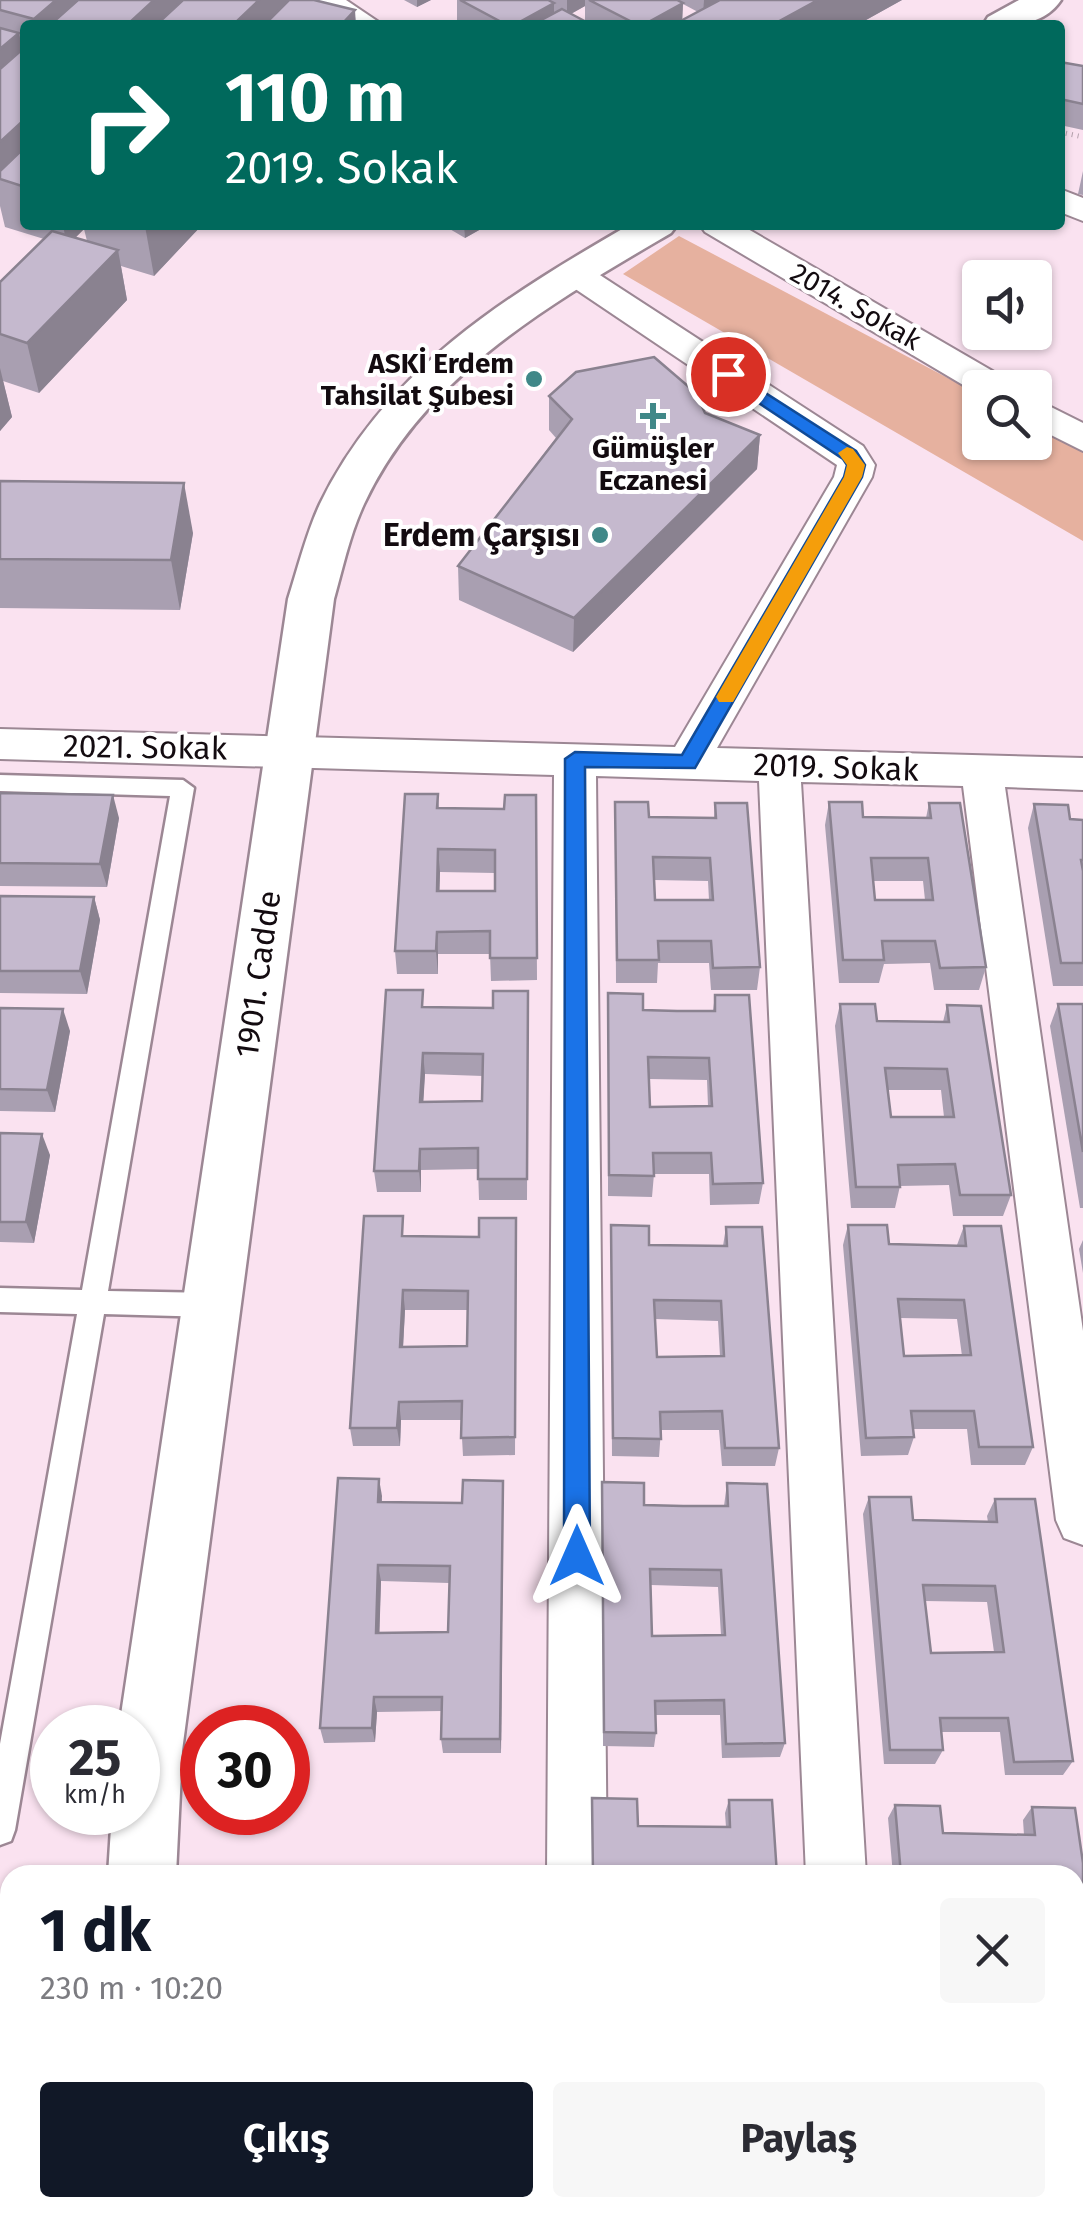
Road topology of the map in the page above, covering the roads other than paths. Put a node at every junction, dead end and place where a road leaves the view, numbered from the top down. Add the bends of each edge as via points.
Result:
1 (324, 0) edge
2 (1044, 0) edge
3 (359, 20) edge
4 (1009, 20) edge
5 (649, 230) edge
6 (726, 230) edge
7 (574, 274) junction
8 (964, 370) edge
9 (1052, 421) edge
10 (1083, 439) edge
11 (0, 744) edge
12 (290, 750) junction
13 (575, 759) junction
14 (688, 762) junction
15 (780, 765) junction
16 (982, 772) junction
17 (1083, 774) edge
18 (0, 783) edge
19 (0, 1300) edge
20 (92, 1302) junction
21 (212, 1305) junction
22 (1083, 1520) edge
23 (0, 1830) edge
24 (143, 1865) edge
25 (578, 1865) edge
26 (835, 1865) edge

1 - 3 street
2 - 4 street
5 - 7 street, 1901. Cadde
6 - 8 street, 2014. Sokak
7 - 12 street, 1901. Cadde via 481,332 431,375 382,432 341,506 311,599
7 - 14 street via 856,465
9 - 10 street
11 - 12 street, 2021. Sokak
12 - 13 street, 2019. Sokak
12 - 21 street, 1901. Cadde
13 - 14 street, 2019. Sokak
13 - 25 street
14 - 15 street, 2019. Sokak
15 - 16 street, 2019. Sokak
15 - 26 street
16 - 17 street, 2019. Sokak
16 - 22 street
18 - 20 lane via 183,788
19 - 20 lane
20 - 21 lane
20 - 23 lane
21 - 24 street, 1901. Cadde via 149,1750

